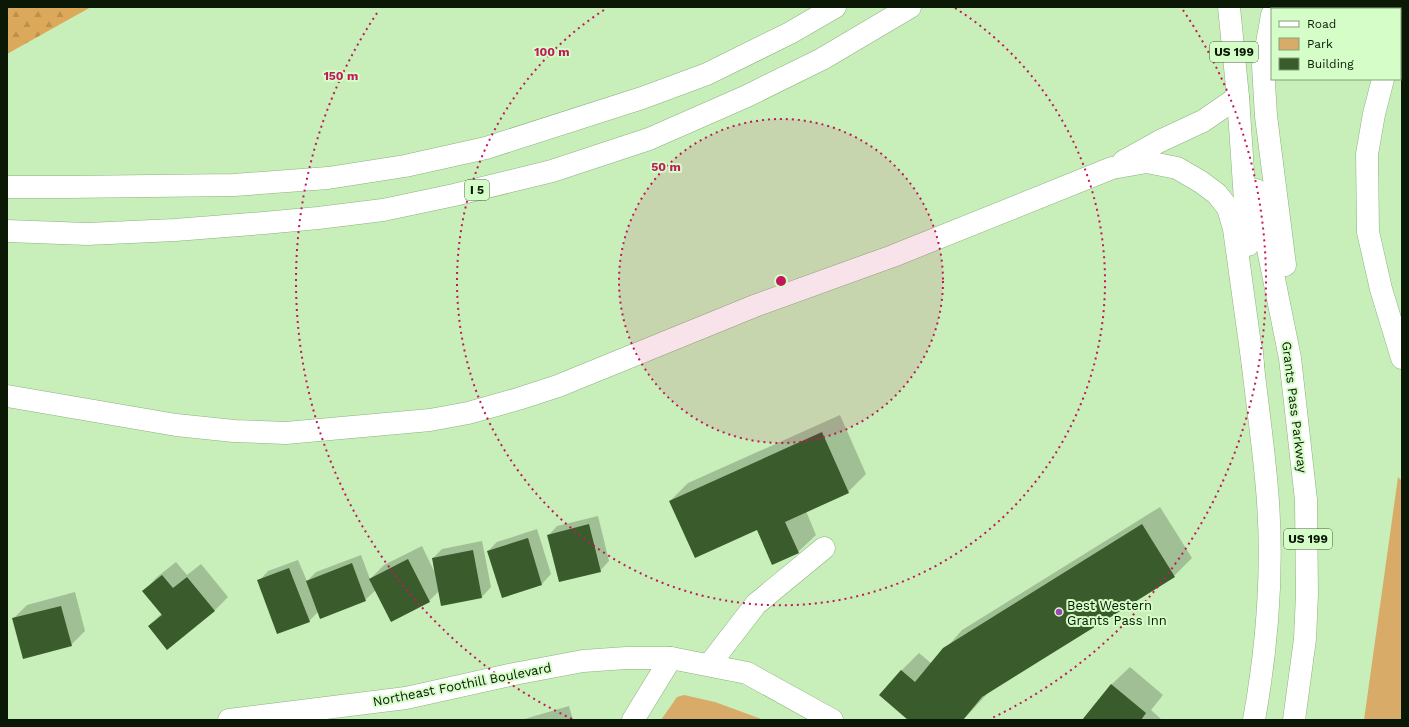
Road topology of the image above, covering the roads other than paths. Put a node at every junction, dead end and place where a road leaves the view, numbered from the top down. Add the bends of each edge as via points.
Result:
1 (835, 7) edge
2 (910, 7) edge
3 (1230, 7) edge
4 (1271, 22) edge
5 (1384, 80) edge
6 (1238, 97) junction
7 (1112, 168) junction
8 (7, 187) edge
9 (7, 231) edge
10 (1290, 358) junction
11 (1402, 358) edge
12 (1253, 366) junction
13 (7, 396) edge
14 (824, 548) dead end
15 (671, 658) junction
16 (709, 665) junction
17 (229, 720) edge
18 (633, 720) edge
19 (832, 720) edge
20 (1254, 720) edge
21 (1294, 720) edge

1 - 8 main road via 790,33 700,77 486,148 405,166 328,178 234,185
2 - 9 main road, I 5 via 822,59 747,96 649,139 552,171 383,210 318,218 175,230 87,234
3 - 6 main road, Grants Pass Parkway / US 199
4 - 10 main road via 1264,66 1265,108 1288,287
5 - 11 main road via 1367,154 1368,232 1381,289
6 - 7 main road via 1203,121
6 - 10 main road, Grants Pass Parkway / US 199
6 - 12 main road, Grants Pass Parkway / US 199 via 1248,236
7 - 12 main road via 1147,162 1177,168 1212,190 1228,208 1234,229
7 - 13 main road via 893,256 757,305 558,386 468,414 430,420 286,433 234,431
10 - 21 main road, Grants Pass Parkway / US 199 via 1306,500 1308,547 1305,639
12 - 20 main road, Grants Pass Parkway / US 199 via 1268,501 1270,546 1266,634
14 - 16 main road via 756,604
15 - 16 main road, Northeast Foothill Boulevard
15 - 17 main road, Northeast Foothill Boulevard via 583,661 406,698
15 - 18 main road
16 - 19 main road, Northeast Foothill Boulevard via 746,672

